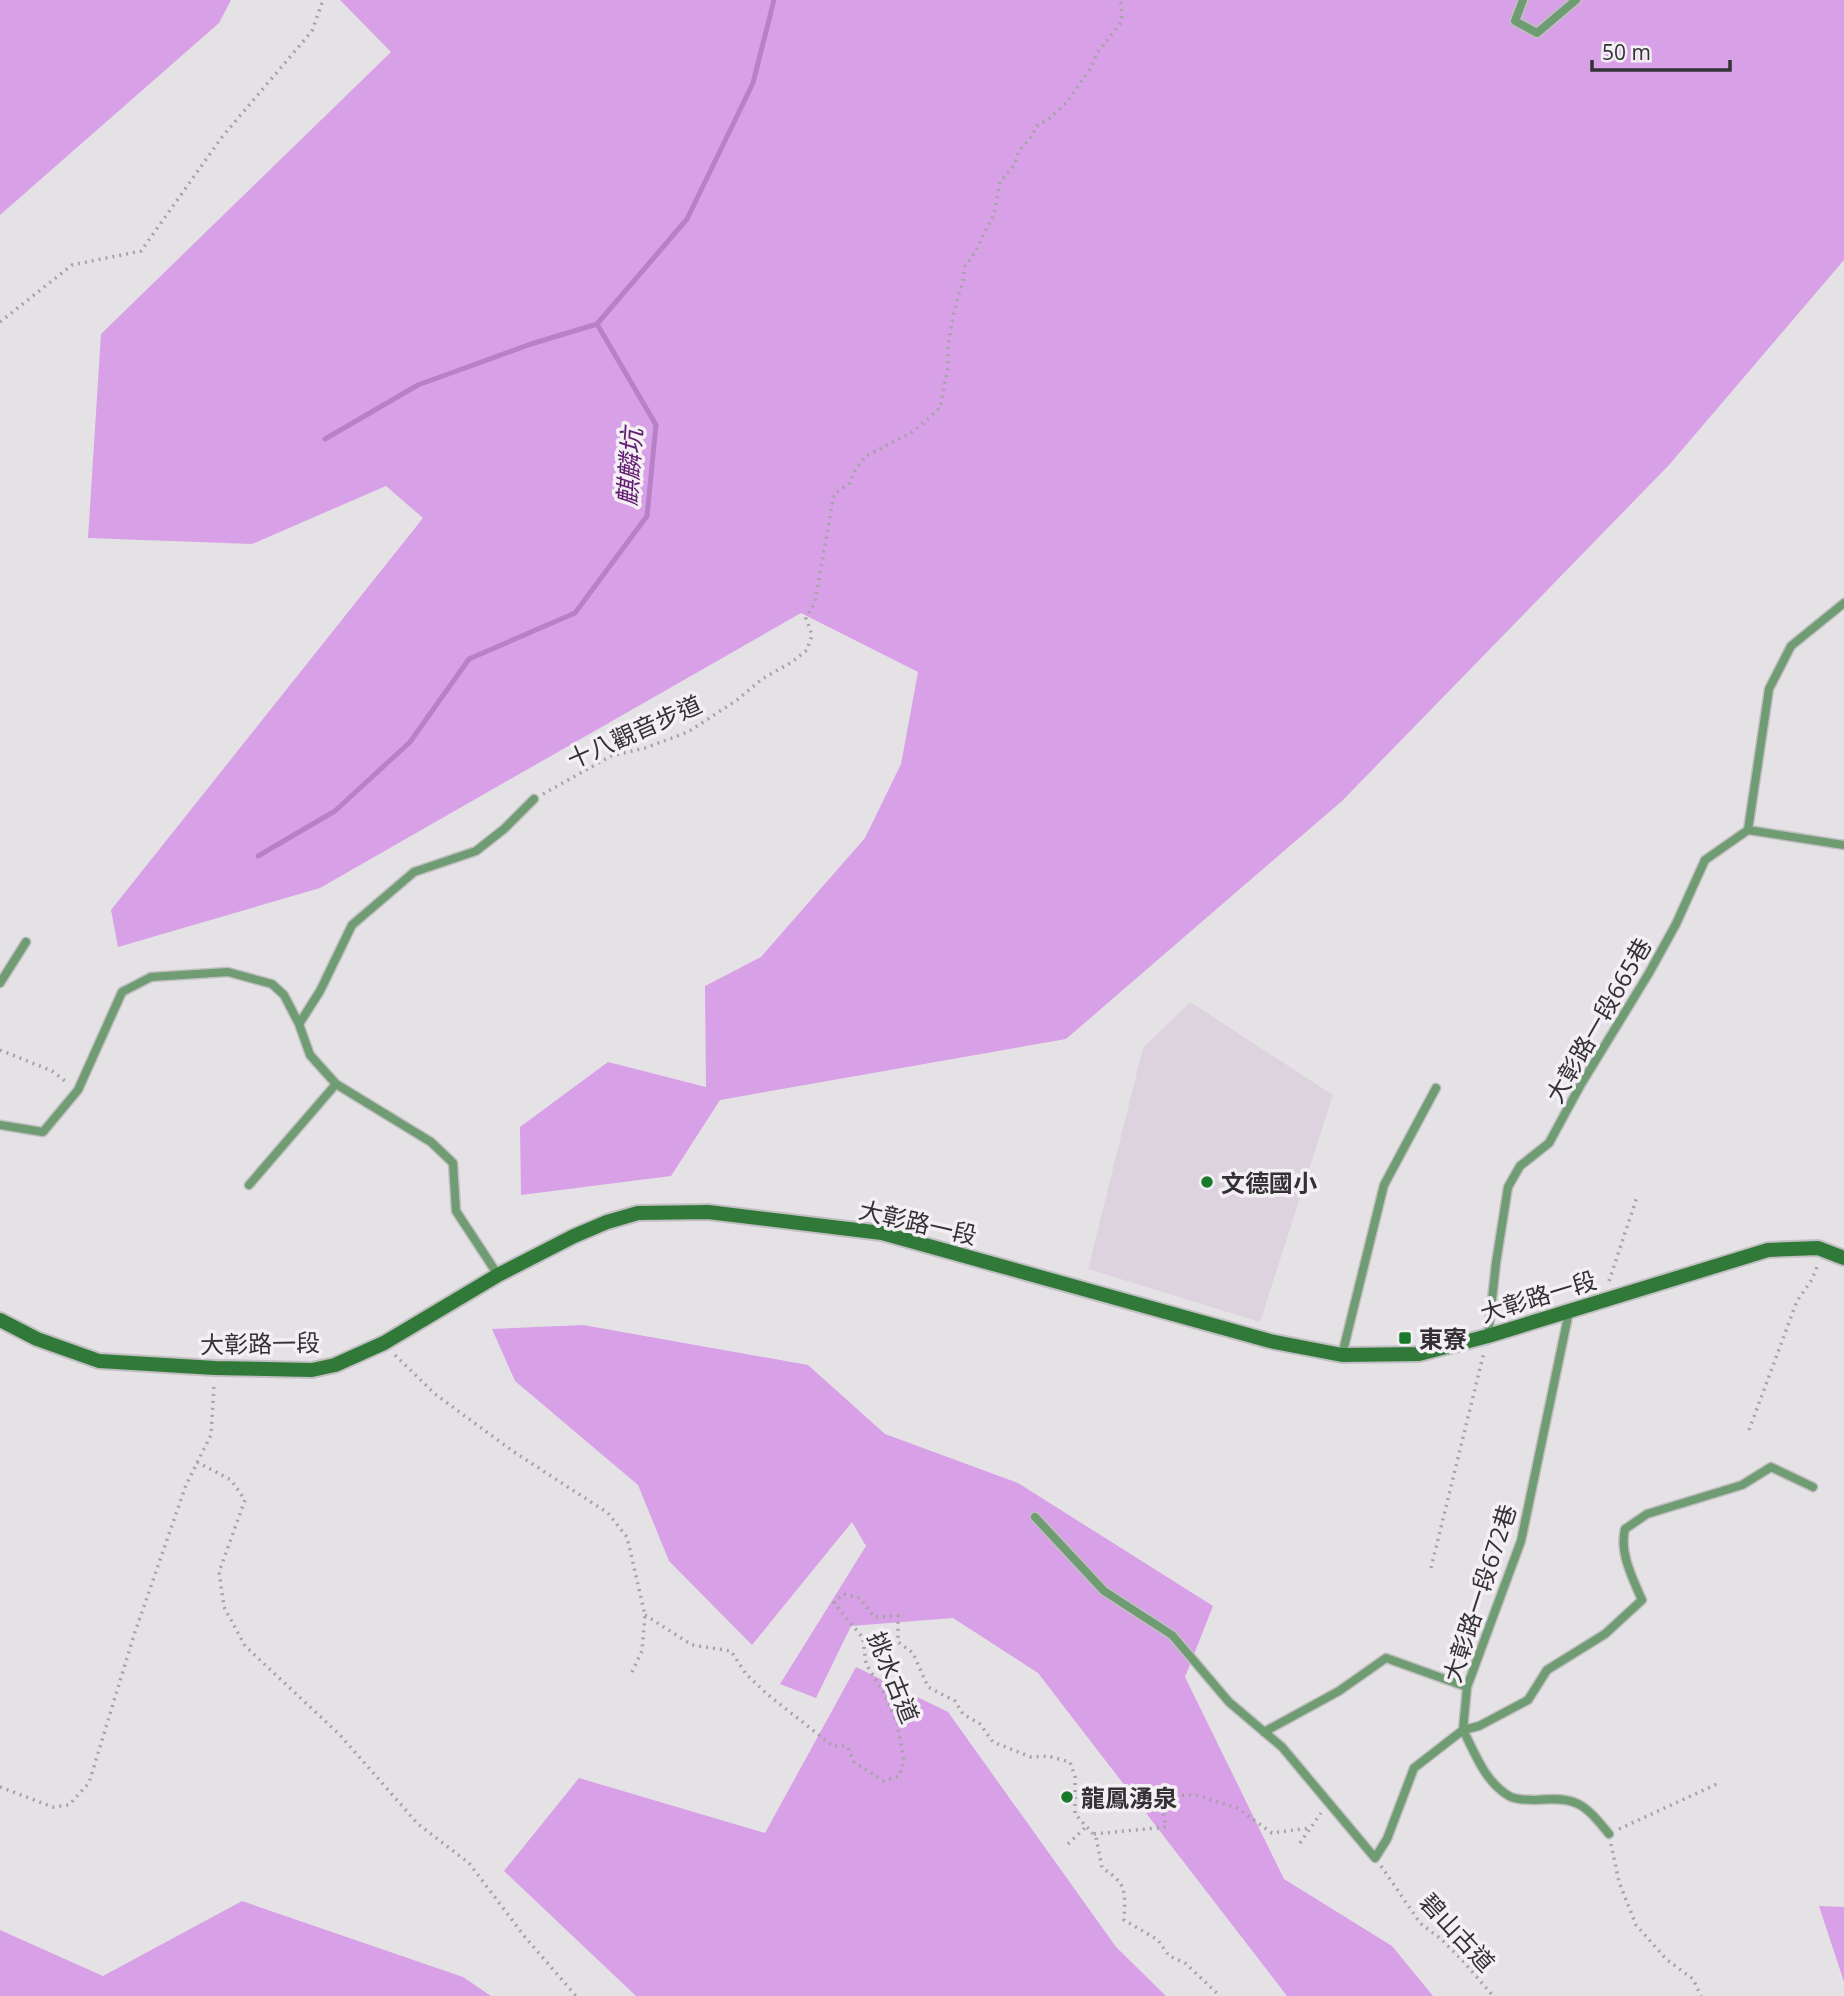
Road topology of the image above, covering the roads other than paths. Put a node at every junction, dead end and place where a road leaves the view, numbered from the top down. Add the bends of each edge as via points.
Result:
1 (1523, 0) edge
2 (1576, 0) edge
3 (1844, 603) edge
4 (534, 799) road end
5 (1748, 830) junction
6 (1844, 845) edge
7 (26, 942) dead end
8 (0, 984) edge
9 (299, 1024) junction
10 (336, 1084) junction
11 (1436, 1088) dead end
12 (0, 1125) edge
13 (249, 1185) dead end
14 (1844, 1258) edge
15 (498, 1275) junction
16 (1569, 1312) junction
17 (0, 1320) edge
18 (1488, 1336) junction
19 (1342, 1355) junction
20 (1813, 1487) dead end
21 (1035, 1517) dead end
22 (1466, 1686) junction
23 (1463, 1730) junction
24 (1265, 1732) junction
25 (1609, 1834) road end

1 - 2 lane via 1515,21 1536,33
3 - 5 lane via 1791,646 1769,689
4 - 9 lane via 476,851 414,872 352,925
5 - 6 lane
5 - 18 lane, 大彰路一段665巷 via 1705,860 1649,973 1549,1143 1520,1166 1508,1187
7 - 8 lane
9 - 10 lane via 310,1055
9 - 12 lane via 285,995 272,984 228,972 151,977 122,992 78,1090 43,1132
10 - 13 lane
10 - 15 lane via 431,1142 453,1164 456,1211
11 - 19 lane via 1384,1185
14 - 16 main road, 大彰路一段 via 1818,1248 1768,1250
15 - 17 main road, 大彰路一段 via 384,1343 312,1370 99,1361
15 - 19 main road, 大彰路一段 via 607,1222 638,1213 708,1212 882,1233 1270,1341
16 - 18 main road, 大彰路一段
16 - 22 lane, 大彰路一段672巷 via 1521,1541
18 - 19 main road, 大彰路一段 via 1419,1354
20 - 23 lane via 1771,1467 1742,1485 1647,1514 1625,1530 1622,1542 1642,1601 1605,1634 1547,1670 1528,1700
21 - 24 lane via 1104,1591 1172,1635 1230,1703
22 - 23 lane, 大彰路一段672巷
22 - 24 lane via 1386,1658 1339,1691
23 - 24 lane via 1414,1768 1387,1839 1375,1857
23 - 25 lane via 1487,1776 1510,1797 1563,1798 1580,1804

